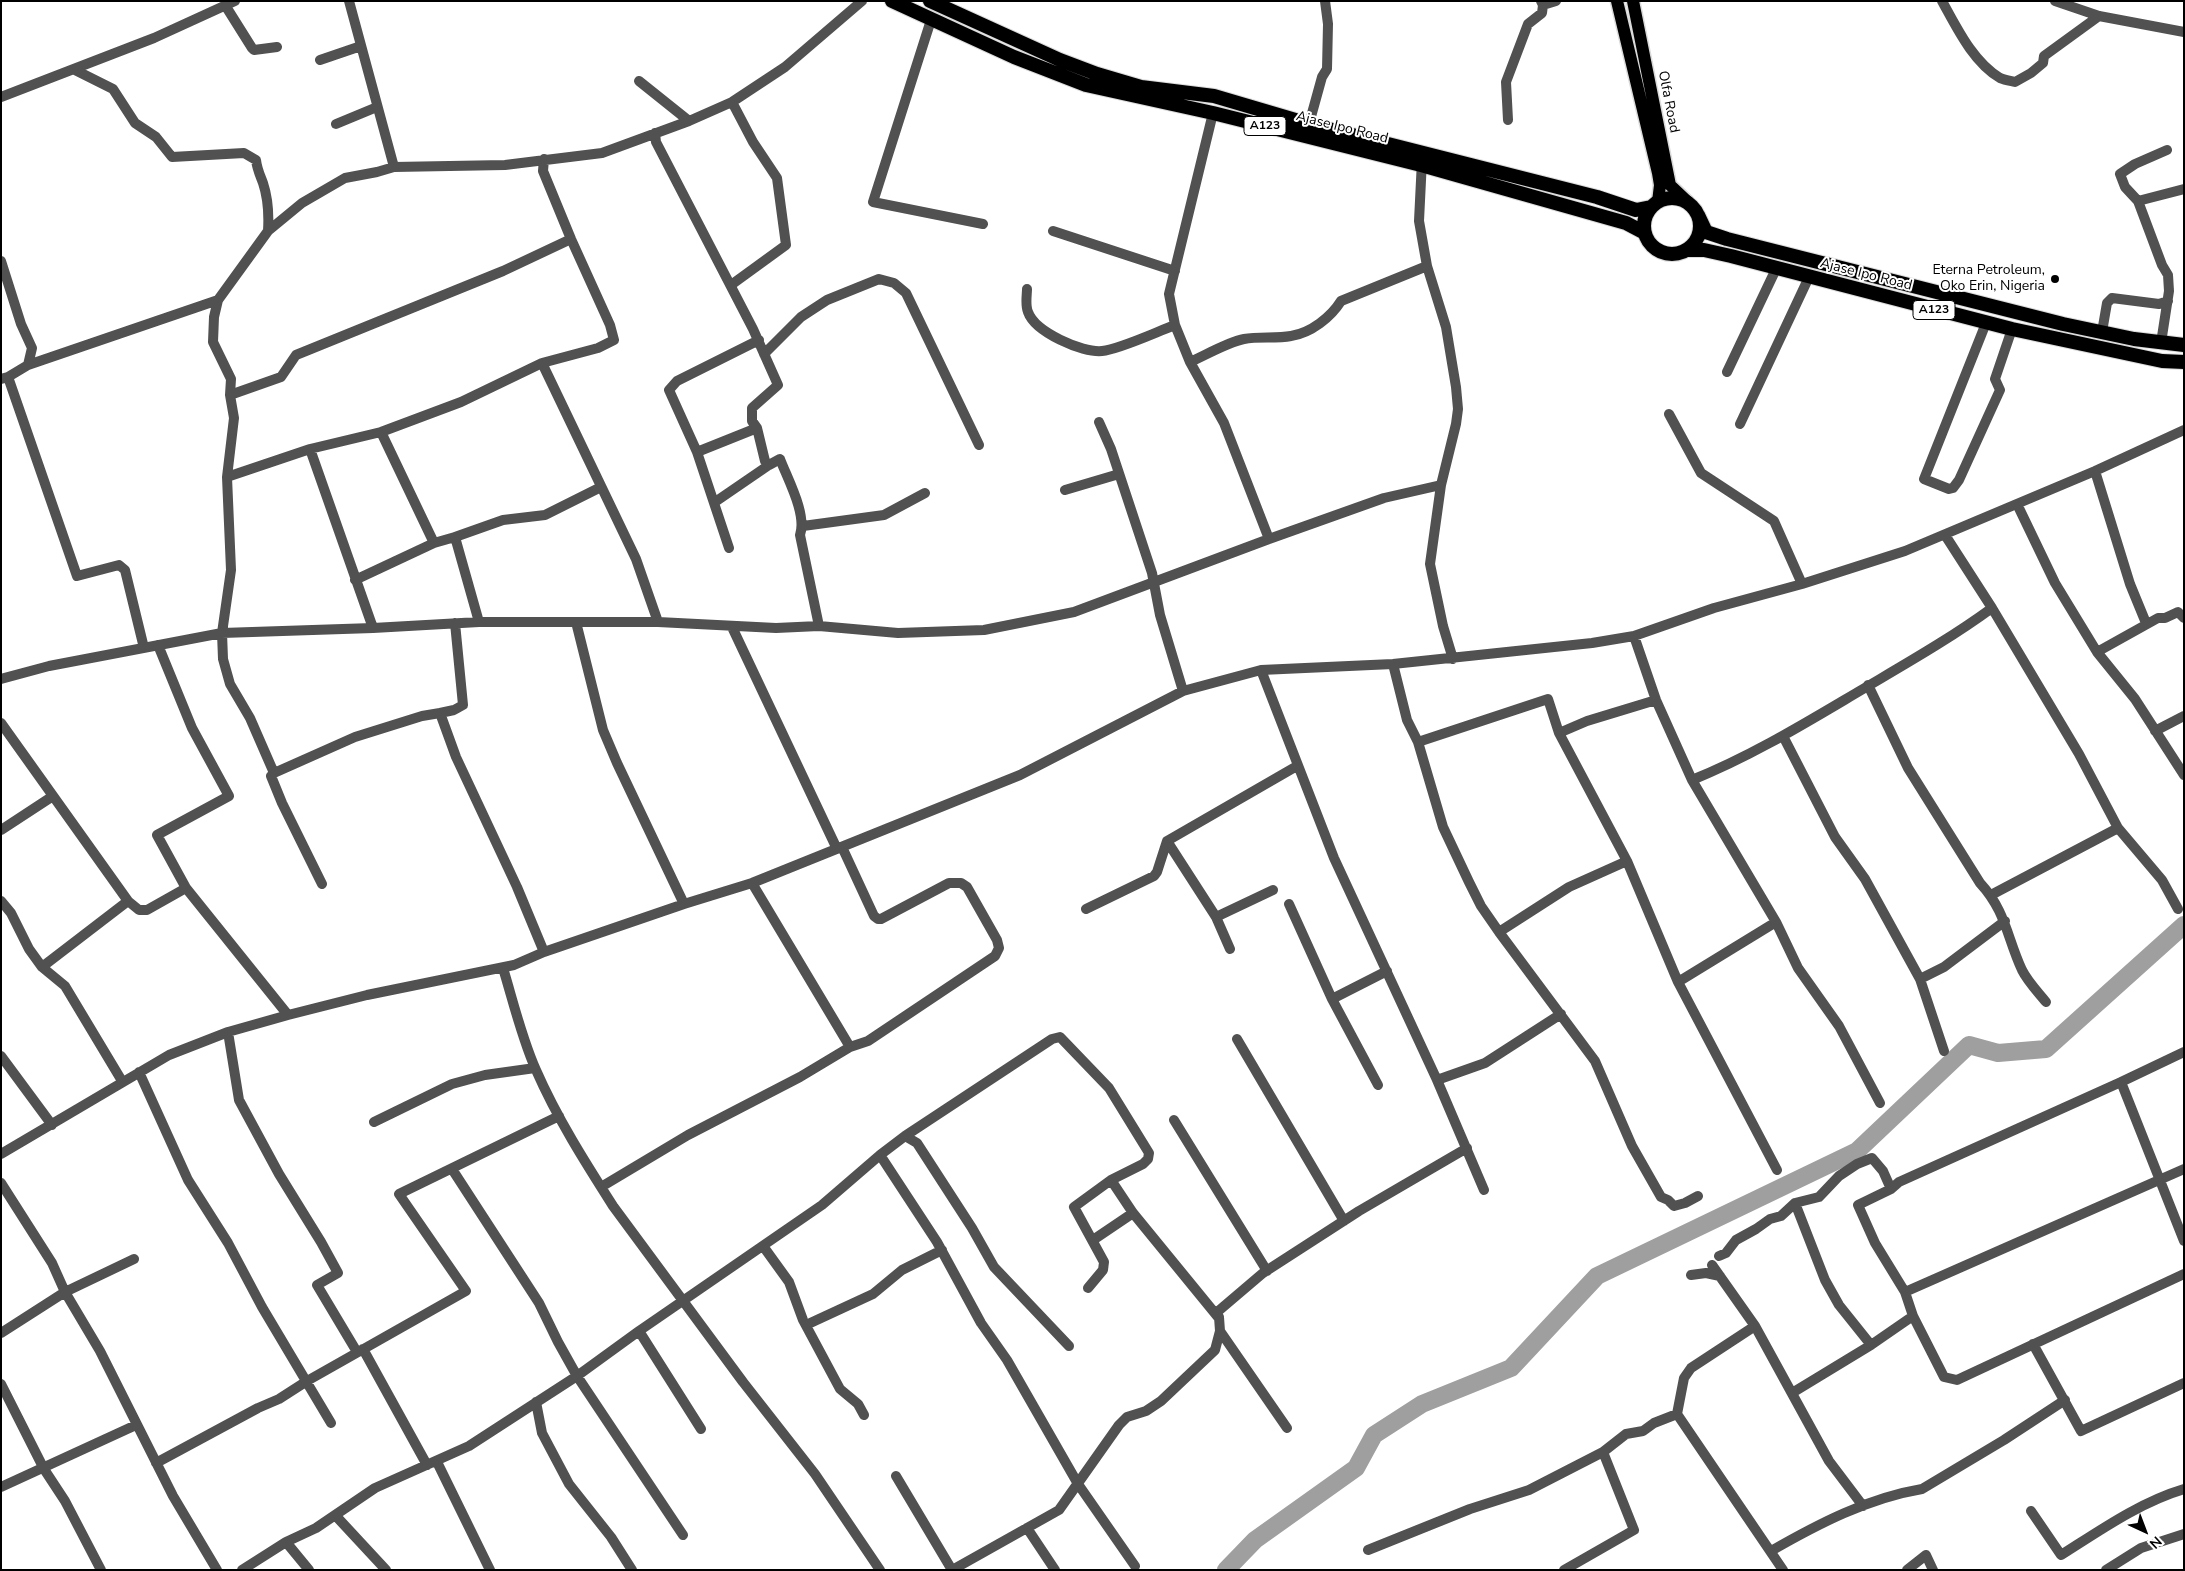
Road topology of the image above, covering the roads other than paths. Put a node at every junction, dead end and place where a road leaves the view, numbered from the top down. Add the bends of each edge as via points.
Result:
1 (349, 1) edge
2 (862, 1) edge
3 (892, 1) edge
4 (930, 1) edge
5 (1325, 1) edge
6 (1556, 1) edge
7 (1617, 1) edge
8 (1633, 1) edge
9 (1942, 1) edge
10 (2055, 1) edge
11 (230, 3) edge
12 (1542, 3) edge
13 (2099, 16) junction
14 (931, 20) junction
15 (2184, 32) edge
16 (361, 46) junction
17 (278, 47) dead end
18 (320, 60) dead end
19 (75, 70) junction
20 (639, 81) dead end
21 (1, 96) edge
22 (732, 102) junction
23 (378, 107) junction
24 (1213, 113) junction
25 (1508, 120) dead end
26 (689, 121) junction
27 (336, 124) dead end
28 (1309, 124) junction
29 (655, 133) junction
30 (2167, 150) dead end
31 (544, 159) junction
32 (1422, 159) junction
33 (394, 166) junction
34 (2184, 189) edge
35 (2138, 201) junction
36 (1688, 202) junction
37 (1654, 204) junction
38 (1698, 215) junction
39 (983, 224) dead end
40 (268, 231) junction
41 (1053, 231) dead end
42 (1645, 233) junction
43 (571, 239) junction
44 (1687, 250) junction
45 (1, 261) edge
46 (1427, 266) junction
47 (1776, 269) junction
48 (1175, 271) junction
49 (1809, 277) junction
50 (731, 285) junction
51 (1027, 289) dead end
52 (218, 300) junction
53 (2168, 301) junction
54 (1986, 323) junction
55 (1175, 325) junction
56 (2012, 329) junction
57 (2102, 332) junction
58 (759, 340) junction
59 (2161, 343) junction
60 (2184, 345) edge
61 (764, 354) junction
62 (1190, 362) junction
63 (2184, 362) edge
64 (542, 363) junction
65 (28, 365) junction
66 (1727, 372) dead end
67 (5, 378) edge
68 (230, 395) junction
69 (1669, 414) dead end
70 (1099, 422) dead end
71 (1740, 424) dead end
72 (757, 428) junction
73 (2184, 430) edge
74 (380, 432) junction
75 (979, 445) dead end
76 (310, 449) junction
77 (697, 452) junction
78 (769, 466) junction
79 (2095, 471) junction
80 (1119, 474) junction
81 (227, 477) junction
82 (1441, 485) junction
83 (601, 487) junction
84 (1065, 490) dead end
85 (925, 494) dead end
86 (715, 502) junction
87 (2017, 504) junction
88 (803, 526) junction
89 (1945, 535) junction
90 (455, 537) junction
91 (1269, 538) junction
92 (434, 543) junction
93 (729, 548) dead end
94 (355, 580) junction
95 (1154, 584) junction
96 (1802, 584) junction
97 (1992, 608) junction
98 (2184, 618) edge
99 (479, 622) junction
100 (576, 622) junction
101 (658, 622) junction
102 (455, 624) junction
103 (2146, 624) junction
104 (819, 626) junction
105 (732, 627) junction
106 (373, 628) junction
107 (222, 633) junction
108 (1634, 636) junction
109 (158, 645) junction
110 (144, 648) junction
111 (2097, 652) junction
112 (1453, 659) junction
113 (1393, 664) junction
114 (1260, 670) junction
115 (1, 679) edge
116 (1868, 686) junction
117 (1183, 691) junction
118 (1656, 700) junction
119 (440, 713) junction
120 (2184, 716) edge
121 (1, 723) edge
122 (2155, 731) junction
123 (1559, 733) junction
124 (1783, 736) junction
125 (1418, 742) junction
126 (1297, 766) junction
127 (274, 772) junction
128 (2184, 775) edge
129 (1692, 780) junction
130 (53, 796) junction
131 (2118, 828) junction
132 (1, 830) edge
133 (1167, 841) junction
134 (839, 848) junction
135 (1627, 861) junction
136 (752, 883) junction
137 (322, 884) dead end
138 (186, 888) junction
139 (1273, 890) dead end
140 (1991, 895) junction
141 (1, 901) edge
142 (128, 901) junction
143 (684, 904) junction
144 (1289, 904) dead end
145 (1086, 909) dead end
146 (2178, 909) dead end
147 (1216, 917) junction
148 (2005, 921) junction
149 (1776, 922) junction
150 (1499, 932) junction
151 (1230, 949) dead end
152 (544, 952) junction
153 (42, 967) junction
154 (503, 968) junction
155 (1386, 971) junction
156 (1920, 979) junction
157 (1678, 982) junction
158 (1332, 999) junction
159 (2046, 1002) dead end
160 (1560, 1014) junction
161 (288, 1016) junction
162 (228, 1032) junction
163 (1237, 1039) dead end
164 (850, 1047) junction
165 (1944, 1051) dead end
166 (2184, 1052) edge
167 (1, 1056) edge
168 (535, 1068) junction
169 (138, 1072) junction
170 (1438, 1080) junction
171 (122, 1081) junction
172 (2121, 1082) junction
173 (1378, 1085) dead end
174 (1880, 1103) dead end
175 (559, 1116) junction
176 (1174, 1120) dead end
177 (374, 1122) dead end
178 (52, 1125) junction
179 (905, 1136) junction
180 (1467, 1148) junction
181 (1, 1154) edge
182 (880, 1154) junction
183 (452, 1169) junction
184 (2184, 1169) edge
185 (1777, 1170) dead end
186 (2159, 1179) junction
187 (1111, 1180) junction
188 (1, 1183) edge
189 (601, 1187) junction
190 (1891, 1189) junction
191 (1484, 1190) dead end
192 (1698, 1196) dead end
193 (1795, 1203) junction
194 (1133, 1213) junction
195 (1344, 1221) junction
196 (1093, 1240) junction
197 (2184, 1241) edge
198 (763, 1246) junction
199 (942, 1250) junction
200 (1719, 1256) dead end
201 (134, 1259) dead end
202 (1712, 1265) dead end
203 (1267, 1271) junction
204 (2184, 1274) edge
205 (1691, 1275) dead end
206 (1720, 1276) junction
207 (1088, 1288) dead end
208 (65, 1292) junction
209 (1905, 1292) junction
210 (683, 1300) junction
211 (1913, 1316) junction
212 (1219, 1317) junction
213 (806, 1325) junction
214 (1755, 1326) junction
215 (639, 1330) junction
216 (1220, 1331) junction
217 (1, 1333) edge
218 (2034, 1344) junction
219 (1871, 1345) junction
220 (1069, 1346) dead end
221 (360, 1351) junction
222 (577, 1376) junction
223 (307, 1381) junction
224 (2184, 1383) edge
225 (1, 1384) edge
226 (1792, 1393) junction
227 (2065, 1400) junction
228 (536, 1402) junction
229 (1677, 1414) junction
230 (864, 1415) dead end
231 (331, 1423) dead end
232 (136, 1425) junction
233 (1287, 1428) dead end
234 (701, 1429) dead end
235 (1603, 1452) junction
236 (156, 1463) junction
237 (432, 1463) junction
238 (44, 1469) junction
239 (896, 1476) dead end
240 (1078, 1484) junction
241 (1, 1487) edge
242 (2184, 1489) edge
243 (1862, 1506) junction
244 (2031, 1511) dead end
245 (335, 1515) junction
246 (1027, 1528) junction
247 (2184, 1534) edge
248 (683, 1535) dead end
249 (286, 1542) junction
250 (1368, 1550) dead end
251 (1771, 1551) junction
252 (1135, 1566) dead end
253 (100, 1570) edge
254 (217, 1570) edge
255 (242, 1570) edge
256 (309, 1570) edge
257 (386, 1570) edge
258 (490, 1570) edge
259 (632, 1570) edge
260 (880, 1570) edge
261 (952, 1570) edge
262 (1055, 1570) edge
263 (1564, 1570) edge
264 (1783, 1570) edge
265 (1907, 1570) edge
266 (1933, 1570) edge
267 (2106, 1570) edge

1 - 16 street
2 - 22 street via 785,67
3 - 14 highway, Ajase Ipo Road / A123
4 - 28 highway, Ajase Ipo Road / A123 via 1097,74 1141,87 1214,96
5 - 28 street via 1327,69
6 - 12 street
7 - 37 main road via 1658,174 1660,186
8 - 36 main road, Olfa Road via 1670,185
9 - 13 street via 1980,60 2001,78 2015,82 2031,73 2043,63 2044,56
10 - 13 street
11 - 17 street via 254,50
11 - 19 street
12 - 25 street via 1542,13 1528,24 1506,82
13 - 15 street
14 - 24 highway, Ajase Ipo Road / A123 via 1086,85
14 - 39 street via 873,202
16 - 18 street
16 - 23 street
19 - 21 street
19 - 40 street via 113,89 135,123 156,137 172,156 244,153 256,160 269,214
20 - 26 street
22 - 26 street
22 - 50 street via 777,178 786,245
23 - 27 street
23 - 33 street
24 - 32 highway, Ajase Ipo Road / A123
24 - 48 street
26 - 29 street
28 - 32 highway, Ajase Ipo Road / A123
29 - 31 street via 602,153
29 - 50 street via 656,142
30 - 35 street via 2120,174 2125,187
31 - 33 street via 505,165
31 - 43 street via 543,171
32 - 37 highway, Ajase Ipo Road / A123 via 1597,197 1636,210
32 - 42 highway, Ajase Ipo Road / A123 via 1626,223
32 - 46 street via 1419,222
33 - 40 street via 345,178 302,203
34 - 35 street
35 - 53 street via 2168,275
36 - 37 highway, A123 via 1673,197
36 - 38 highway, A123
37 - 42 highway via 1644,224
38 - 44 highway via 1699,234
38 - 57 highway, Ajase Ipo Road / A123 via 1706,232 1715,236
40 - 52 street
41 - 48 street
42 - 44 highway, A123 via 1651,245 1663,252
43 - 64 street via 614,340 598,348
43 - 68 street via 503,271 296,354 281,377
44 - 47 highway, Ajase Ipo Road / A123 via 1704,250
45 - 65 street via 32,348
46 - 62 street via 1341,301 1336,310 1302,333 1243,339
46 - 82 street via 1446,327 1457,394 1456,424
47 - 49 highway, Ajase Ipo Road / A123
47 - 66 street
48 - 55 street via 1168,294
49 - 54 highway, Ajase Ipo Road / A123
49 - 71 street
50 - 58 street
51 - 55 street via 1027,311 1036,324 1065,342 1092,351 1105,350
52 - 65 street
52 - 68 street via 212,342 231,380
53 - 57 street via 2159,304 2112,298 2107,303
53 - 59 street
54 - 56 highway, Ajase Ipo Road / A123
54 - 56 street via 1924,479 1949,489 1959,480 2000,390 1995,379
55 - 62 street
56 - 63 highway, Ajase Ipo Road / A123 via 2162,361
57 - 59 highway, Ajase Ipo Road / A123
58 - 61 street
58 - 77 street via 677,381 669,390
59 - 60 highway, Ajase Ipo Road / A123
61 - 72 street via 778,385 752,408 752,421
61 - 75 street via 801,316 827,300 879,278 894,283 906,293
62 - 91 street via 1224,423
64 - 74 street via 461,402
64 - 83 street
65 - 67 street
67 - 110 street via 77,576 111,565 125,570
68 - 81 street via 234,418
69 - 96 street via 1700,473 1774,521
70 - 80 street
72 - 77 street
72 - 78 street
73 - 79 street
74 - 76 street
74 - 92 street
76 - 81 street
76 - 94 street
77 - 86 street
78 - 86 street
78 - 88 street via 780,459
79 - 87 street
79 - 103 street via 2130,584
80 - 84 street
80 - 95 street
81 - 107 street via 231,570
82 - 91 street via 1384,498
82 - 112 street via 1430,564
83 - 90 street via 545,515 503,520
83 - 101 street via 636,559
85 - 88 street via 884,515
86 - 93 street
87 - 89 street
87 - 111 street via 2056,583
88 - 104 street via 800,536
89 - 96 street
89 - 97 street
90 - 92 street
90 - 99 street
91 - 95 street
92 - 94 street
94 - 106 street
95 - 104 street via 1074,612 984,630 898,633
95 - 117 street
96 - 108 street via 1714,608
97 - 116 street via 1957,634
97 - 131 street via 2079,754
98 - 103 street via 2178,612
99 - 100 street
99 - 102 street
100 - 101 street
100 - 143 street via 603,730
101 - 105 street
102 - 106 street
102 - 119 street via 463,705
103 - 111 street
104 - 105 street
105 - 134 street
106 - 107 street
107 - 109 street
107 - 127 street via 223,659 230,684 250,718
108 - 112 street
108 - 118 street
109 - 110 street
109 - 138 street via 192,728 229,796 157,835
110 - 115 street via 49,666
111 - 122 street via 2135,699
112 - 113 street
113 - 114 street
113 - 125 street via 1407,720
114 - 117 street
114 - 126 street
116 - 124 street
116 - 140 street via 1908,768 1980,883
117 - 134 street via 1020,776
118 - 123 street
118 - 129 street
119 - 127 street via 355,736
119 - 152 street via 456,757
120 - 122 street
121 - 130 street
122 - 128 street
123 - 125 street via 1548,699
123 - 135 street
124 - 129 street
124 - 156 street via 1835,837 1865,878
125 - 150 street via 1443,827 1481,906
126 - 133 street
126 - 155 street via 1334,858
127 - 137 street via 271,776 282,804
129 - 149 street
130 - 132 street
130 - 142 street
131 - 140 street
131 - 146 street via 2162,880
133 - 145 street via 1154,876
133 - 147 street
134 - 136 street
134 - 164 street via 878,919 949,883 961,882 967,887 999,948 995,956 868,1041
135 - 150 street via 1569,887
135 - 157 street
136 - 143 street
136 - 164 street
138 - 142 street via 147,910 139,910
138 - 161 street
139 - 147 street
140 - 148 street
141 - 153 street
142 - 153 street
143 - 152 street
144 - 158 street
147 - 151 street
148 - 156 street via 1944,967
148 - 159 street via 2023,971
149 - 157 street
149 - 174 street via 1798,968 1839,1026
150 - 160 street
152 - 154 street
153 - 171 street via 65,986
154 - 161 street via 367,995
154 - 168 street
155 - 158 street
155 - 170 street
156 - 165 street
157 - 185 street
158 - 173 street
160 - 170 street via 1485,1063
160 - 192 street via 1595,1061 1632,1146 1661,1197 1674,1206
161 - 162 street
162 - 169 street via 169,1055
162 - 221 street via 239,1100 278,1174 338,1273 316,1285
163 - 195 street
164 - 189 street via 688,1135
166 - 172 street
167 - 178 street
168 - 175 street
168 - 177 street via 485,1075 452,1084
169 - 171 street
169 - 223 street via 188,1180
170 - 180 street
171 - 178 street
172 - 186 street
172 - 190 street via 1899,1182
175 - 183 street
175 - 189 street
176 - 203 street
178 - 181 street
179 - 182 street
179 - 187 street via 993,1076 1060,1037 1109,1088 1149,1152 1143,1164
179 - 220 street via 917,1143 994,1268
180 - 191 street
180 - 195 street
182 - 198 street via 822,1205
182 - 199 street
183 - 221 street via 399,1194 466,1291
183 - 222 street via 539,1303
184 - 186 street
186 - 197 street
186 - 209 street
187 - 194 street
187 - 196 street via 1074,1207
188 - 208 street via 52,1263
189 - 210 street
190 - 193 street via 1872,1158 1839,1176 1820,1197
190 - 209 street via 1858,1205 1875,1243
193 - 200 street via 1782,1216 1770,1219 1736,1240
193 - 219 street via 1825,1280 1839,1305
194 - 196 street
194 - 212 street
195 - 203 street
196 - 207 street via 1104,1262 1103,1270
198 - 210 street
198 - 213 street via 789,1282
199 - 213 street via 902,1270 873,1294
199 - 240 street via 981,1323 1007,1360
201 - 208 street
202 - 206 street
203 - 212 street via 1216,1312
204 - 218 street
205 - 206 street via 1706,1273
206 - 214 street
208 - 217 street
208 - 232 street via 100,1351
209 - 211 street
210 - 215 street
210 - 260 street via 815,1474
211 - 218 street via 1944,1377 1957,1380
211 - 219 street
212 - 216 street
213 - 230 street via 840,1389 858,1404
214 - 226 street
214 - 229 street via 1691,1368 1684,1378
215 - 222 street
215 - 234 street
216 - 233 street
216 - 240 street via 1215,1350 1161,1401 1146,1411 1127,1417 1119,1425
218 - 227 street
219 - 226 street
221 - 223 street
221 - 237 street
222 - 228 street
222 - 248 street
223 - 231 street
223 - 236 street
224 - 227 street via 2080,1431
225 - 238 street
226 - 243 street via 1829,1461
227 - 243 street via 1922,1489
228 - 237 street via 469,1446
228 - 259 street via 542,1434 569,1484 611,1537
229 - 235 street via 1643,1431 1626,1434
229 - 251 street
232 - 236 street
232 - 238 street
235 - 250 street via 1529,1490 1470,1509
235 - 263 street via 1634,1530
236 - 254 street
237 - 245 street via 375,1488
237 - 258 street
238 - 241 street
238 - 253 street via 65,1501
239 - 261 street
240 - 246 street via 1059,1510
240 - 252 street
242 - 244 street via 2116,1520 2061,1555
243 - 251 street
245 - 249 street
245 - 257 street
246 - 261 street
246 - 262 street
247 - 267 street via 2141,1548
249 - 255 street
249 - 256 street
251 - 264 street
265 - 266 street via 1926,1555

